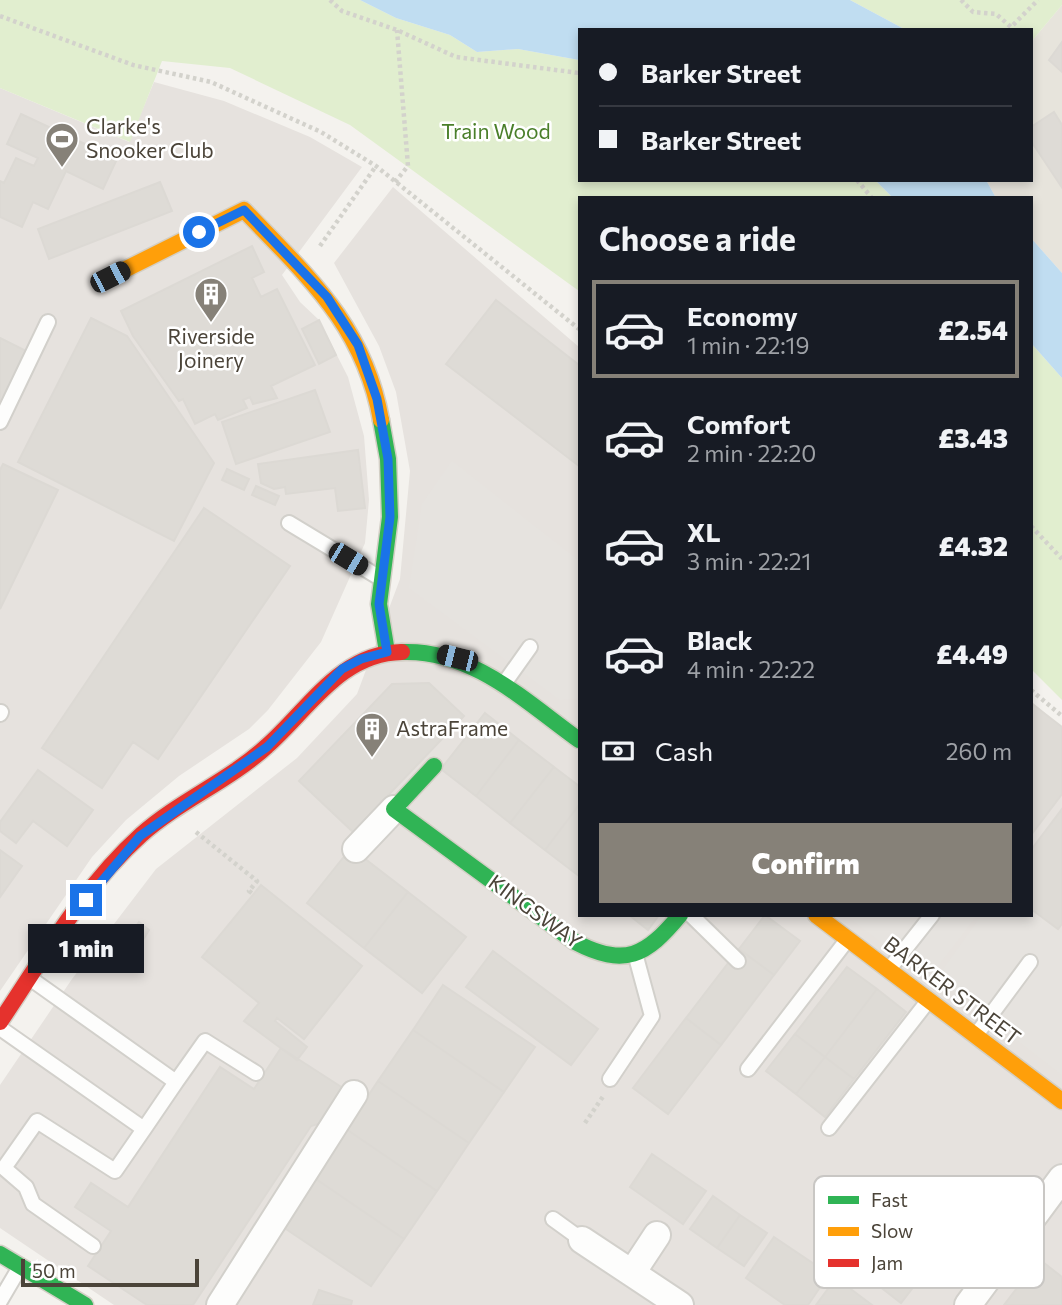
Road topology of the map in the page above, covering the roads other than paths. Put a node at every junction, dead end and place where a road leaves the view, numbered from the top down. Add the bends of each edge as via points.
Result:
1 (110, 277) dead end
2 (48, 323) dead end
3 (0, 422) edge
4 (289, 523) dead end
5 (381, 579) junction
6 (530, 647) dead end
7 (387, 652) junction
8 (502, 687) junction
9 (578, 739) edge
10 (434, 766) dead end
11 (394, 809) junction
12 (356, 849) dead end
13 (678, 917) edge
14 (693, 917) edge
15 (819, 917) edge
16 (930, 917) edge
17 (848, 939) junction
18 (636, 956) junction
19 (738, 961) dead end
20 (1030, 962) dead end
21 (889, 969) junction
22 (29, 978) junction
23 (929, 1000) junction
24 (3, 1013) edge
25 (976, 1036) junction
26 (748, 1069) dead end
27 (256, 1073) dead end
28 (176, 1082) junction
29 (609, 1084) road end
30 (354, 1094) dead end
31 (1062, 1101) edge
32 (829, 1128) dead end
33 (144, 1129) junction
34 (1062, 1178) edge
35 (1044, 1202) edge
36 (553, 1219) dead end
37 (657, 1235) dead end
38 (582, 1240) joint
39 (93, 1246) dead end
40 (0, 1254) edge
41 (20, 1267) junction
42 (632, 1273) junction
43 (981, 1288) edge
44 (0, 1301) edge
45 (85, 1305) edge
46 (220, 1305) edge
47 (680, 1305) edge
48 (968, 1305) edge

1 - 5 street via 244,210 304,270 358,345 377,399 388,459 390,517
2 - 3 lane
4 - 5 lane
5 - 7 street via 379,604
6 - 8 lane
7 - 8 street via 417,651 457,658
7 - 22 street via 342,669 267,747 140,836
8 - 9 street
10 - 11 street
11 - 12 street
11 - 18 street, KINGSWAY via 592,952
13 - 18 street via 658,943
14 - 19 lane
15 - 17 street, BARKER STREET
16 - 21 lane
17 - 21 street, BARKER STREET
17 - 26 lane
18 - 29 lane via 652,1016
20 - 25 lane
21 - 23 street, BARKER STREET
22 - 24 street
22 - 28 lane
23 - 25 street, BARKER STREET
23 - 32 lane
24 - 33 lane
25 - 31 street, BARKER STREET
27 - 28 lane via 205,1041
28 - 33 lane
30 - 46 street
33 - 39 lane via 115,1171 37,1121 4,1168 26,1187 33,1204
34 - 35 street
36 - 38 lane
37 - 42 street
38 - 42 street
40 - 41 street
41 - 44 lane
41 - 45 street
42 - 47 street
43 - 48 street

